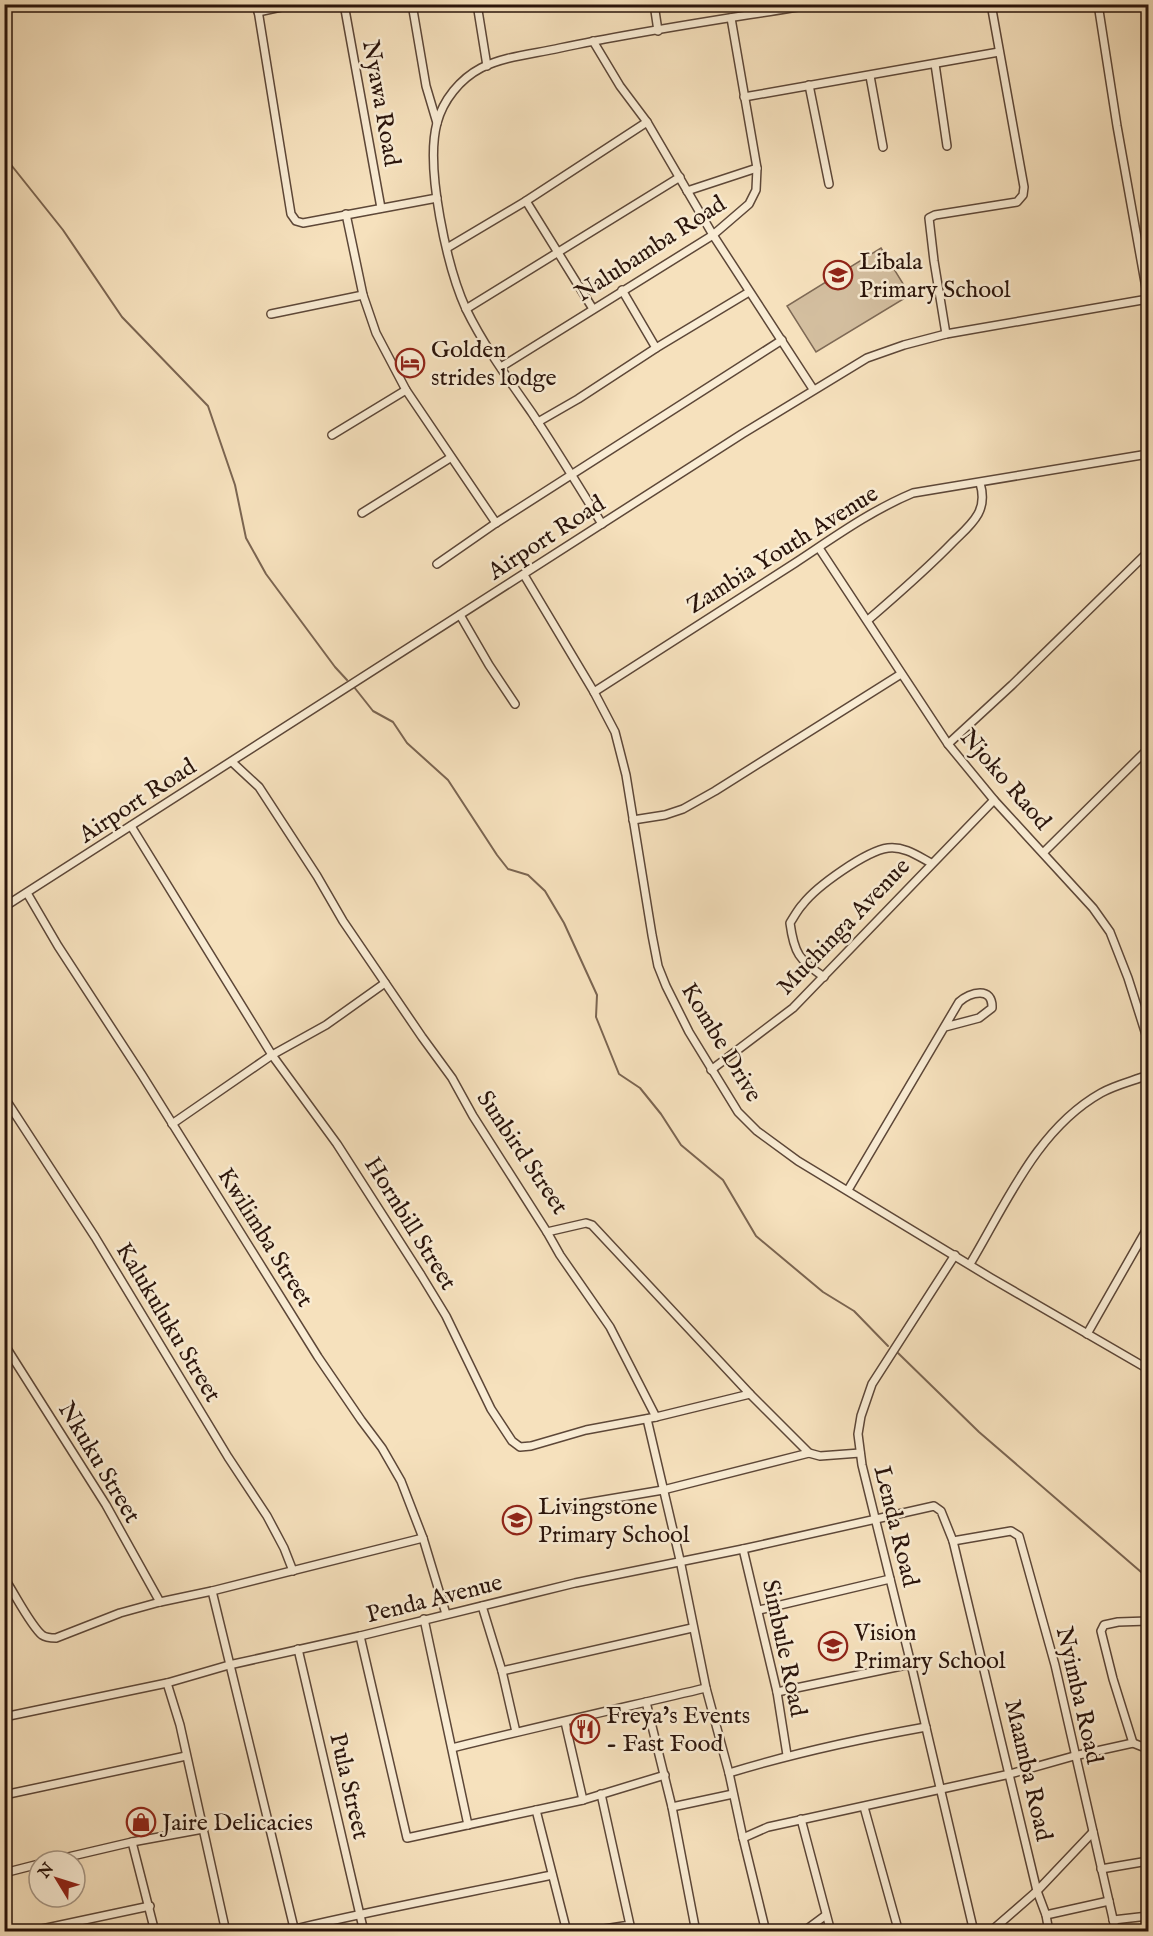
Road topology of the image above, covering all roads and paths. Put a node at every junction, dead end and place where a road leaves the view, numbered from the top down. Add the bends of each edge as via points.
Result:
1 (295, 4) edge
2 (344, 4) edge
3 (412, 4) edge
4 (477, 4) edge
5 (654, 4) edge
6 (816, 4) edge
7 (992, 4) edge
8 (1098, 4) edge
9 (258, 8) edge
10 (731, 18) junction
11 (658, 31) junction
12 (593, 41) junction
13 (999, 52) junction
14 (935, 64) junction
15 (487, 66) junction
16 (870, 76) junction
17 (809, 85) junction
18 (744, 97) junction
19 (646, 122) junction
20 (437, 123) junction
21 (947, 146) dead end
22 (883, 147) dead end
23 (757, 168) junction
24 (680, 177) junction
25 (829, 184) dead end
26 (687, 190) junction
27 (437, 198) junction
28 (526, 201) junction
29 (381, 208) junction
30 (346, 214) junction
31 (714, 235) junction
32 (447, 248) junction
33 (558, 253) junction
34 (622, 290) junction
35 (750, 292) junction
36 (363, 295) junction
37 (1148, 299) edge
38 (466, 309) junction
39 (593, 309) junction
40 (271, 314) dead end
41 (946, 334) junction
42 (782, 340) junction
43 (656, 348) junction
44 (501, 367) junction
45 (813, 389) junction
46 (406, 390) junction
47 (538, 422) junction
48 (332, 435) dead end
49 (1149, 454) edge
50 (450, 458) junction
51 (572, 475) junction
52 (980, 483) junction
53 (362, 513) dead end
54 (496, 523) junction
55 (602, 524) junction
56 (819, 548) junction
57 (1149, 552) edge
58 (437, 564) dead end
59 (524, 575) junction
60 (459, 615) junction
61 (868, 621) junction
62 (901, 674) junction
63 (594, 692) junction
64 (515, 704) dead end
65 (948, 744) junction
66 (1149, 749) edge
67 (232, 762) junction
68 (994, 800) junction
69 (633, 820) junction
70 (131, 826) junction
71 (1044, 852) junction
72 (931, 863) junction
73 (27, 893) junction
74 (4, 907) edge
75 (824, 978) junction
76 (386, 983) junction
77 (945, 1027) junction
78 (1149, 1041) edge
79 (273, 1055) junction
80 (711, 1070) junction
81 (1149, 1075) edge
82 (4, 1097) edge
83 (172, 1124) junction
84 (848, 1190) junction
85 (1149, 1227) edge
86 (547, 1232) junction
87 (955, 1256) junction
88 (970, 1264) junction
89 (1087, 1334) junction
90 (6, 1348) edge
91 (1149, 1369) edge
92 (750, 1394) junction
93 (656, 1417) junction
94 (647, 1419) junction
95 (860, 1452) junction
96 (809, 1453) junction
97 (663, 1490) junction
98 (568, 1506) dead end
99 (874, 1520) junction
100 (423, 1538) junction
101 (953, 1541) junction
102 (743, 1549) junction
103 (680, 1560) junction
104 (293, 1571) junction
105 (4, 1578) edge
106 (890, 1579) junction
107 (212, 1591) junction
108 (160, 1602) junction
109 (482, 1606) junction
110 (759, 1610) junction
111 (446, 1614) junction
112 (424, 1619) junction
113 (1149, 1621) edge
114 (692, 1628) junction
115 (360, 1636) junction
116 (298, 1649) junction
117 (911, 1664) junction
118 (229, 1665) junction
119 (501, 1671) junction
120 (167, 1683) junction
121 (706, 1688) junction
122 (777, 1692) junction
123 (646, 1702) junction
124 (4, 1717) edge
125 (565, 1722) junction
126 (926, 1727) junction
127 (516, 1732) junction
128 (1133, 1743) junction
129 (452, 1748) junction
130 (1149, 1749) edge
131 (787, 1755) junction
132 (186, 1756) junction
133 (1074, 1756) junction
134 (729, 1773) junction
135 (1010, 1774) junction
136 (665, 1775) junction
137 (940, 1788) junction
138 (601, 1794) junction
139 (733, 1794) junction
140 (4, 1795) edge
141 (583, 1800) junction
142 (672, 1807) junction
143 (864, 1807) junction
144 (536, 1810) junction
145 (801, 1819) junction
146 (468, 1825) junction
147 (203, 1829) junction
148 (1092, 1832) junction
149 (742, 1838) junction
150 (132, 1842) junction
151 (87, 1853) edge
152 (1149, 1861) edge
153 (27, 1867) edge
154 (1101, 1869) junction
155 (4, 1873) edge
156 (552, 1875) junction
157 (1037, 1891) junction
158 (1109, 1901) junction
159 (150, 1906) junction
160 (359, 1914) junction
161 (826, 1914) junction
162 (1046, 1915) junction
163 (1149, 1916) edge
164 (1113, 1920) junction
165 (631, 1928) edge
166 (295, 1930) edge
167 (896, 1930) edge
168 (28, 1932) edge
169 (155, 1932) edge
170 (226, 1932) edge
171 (364, 1932) edge
172 (567, 1932) edge
173 (585, 1932) edge
174 (696, 1932) edge
175 (766, 1932) edge
176 (803, 1932) edge
177 (831, 1932) edge
178 (908, 1932) edge
179 (974, 1932) edge
180 (990, 1932) edge
181 (1049, 1932) edge
182 (1116, 1932) edge

1 - 9 street
2 - 29 street, Nyawa Road
3 - 20 street via 426,86
4 - 15 street
5 - 11 street
6 - 10 street
7 - 13 street
8 - 37 street
9 - 30 street via 291,214 303,223
10 - 11 street
10 - 18 street, Nalubamba Road
11 - 12 street
12 - 15 street
12 - 19 street
13 - 14 street
13 - 41 street via 1023,195 1011,204 929,218
14 - 16 street
14 - 21 street
15 - 20 street via 453,92
16 - 17 street
16 - 22 street
17 - 18 street
17 - 25 street
18 - 23 street, Nalubamba Road
19 - 24 street
19 - 28 street
20 - 27 street
23 - 26 street
23 - 31 street, Nalubamba Road via 756,190 749,204
24 - 26 street
24 - 33 street
26 - 31 street
27 - 29 street
27 - 32 street
28 - 32 street
28 - 33 street
29 - 30 street
30 - 36 street
31 - 34 street, Nalubamba Road
31 - 35 street
32 - 38 street
33 - 38 street
33 - 39 street
34 - 39 street, Nalubamba Road
34 - 43 street
35 - 42 street
35 - 43 street
36 - 40 street
36 - 46 street via 376,333
37 - 41 street, Airport Road
38 - 44 street
39 - 44 street, Nalubamba Road
41 - 45 street, Airport Road via 867,358
42 - 45 street
42 - 51 street
43 - 47 street
44 - 47 street
45 - 55 street, Airport Road
46 - 48 street
46 - 50 street
47 - 51 street
49 - 52 street, Zambia Youth Avenue
50 - 53 street
50 - 54 street
51 - 54 street
51 - 55 street
52 - 56 street, Zambia Youth Avenue via 904,497 857,521
52 - 61 street via 982,502 970,525
54 - 58 street
55 - 59 street, Airport Road
56 - 61 street, Njoko Raod
56 - 63 street, Zambia Youth Avenue
57 - 65 street
59 - 60 street, Airport Road
59 - 63 street, Kombe Drive
60 - 64 street
60 - 67 street, Airport Road
61 - 62 street, Njoko Raod
62 - 65 street, Njoko Raod
62 - 69 street via 683,809
63 - 69 street, Kombe Drive via 619,743
65 - 68 street, Njoko Raod
66 - 71 street
67 - 70 street, Airport Road
67 - 76 street, Sunbird Street via 259,787
68 - 71 street, Njoko Raod
68 - 72 street, Muchinga Avenue
69 - 80 street, Kombe Drive via 658,966
70 - 73 street, Airport Road
70 - 79 street, Hornbill Street
71 - 78 street, Njoko Raod via 1110,932
72 - 75 street, Muchinga Avenue
72 - 75 street via 904,849 888,848 843,870 803,902 790,923 793,946 808,966
73 - 74 street, Airport Road
73 - 83 street, Kwilimba Street
75 - 80 street, Muchinga Avenue via 793,1008
76 - 79 street via 326,1025
76 - 86 street, Sunbird Street via 452,1078
77 - 77 street via 965,997 977,992 990,999 992,1008 979,1018
77 - 84 street
79 - 83 street
79 - 94 street, Hornbill Street via 338,1144 421,1275 446,1316 491,1409 512,1441 520,1447 531,1446 586,1430
80 - 84 street, Kombe Drive via 738,1112 757,1131
81 - 88 street via 1103,1091 1064,1120 1037,1152
82 - 104 street, Kalukuluku Street via 267,1516
83 - 100 street, Kwilimba Street via 318,1357 382,1448 401,1481
84 - 87 street, Kombe Drive
85 - 89 street
86 - 92 street, Sunbird Street via 592,1225
86 - 93 street via 610,1327
87 - 88 street, Kombe Drive
87 - 95 street, Lenda Road via 872,1384 861,1416
88 - 89 street, Kombe Drive
89 - 91 street, Kombe Drive
90 - 108 street, Nkuku Street via 106,1504
92 - 93 street, Hornbill Street
92 - 96 street, Sunbird Street
93 - 94 street, Hornbill Street
94 - 97 street
95 - 96 street via 820,1456
95 - 99 street, Lenda Road
96 - 97 street
97 - 98 street
97 - 103 street
99 - 101 street, Maamba Road via 934,1506
99 - 102 street, Penda Avenue
99 - 106 street, Lenda Road
100 - 104 street
100 - 111 street, Kwilimba Street
101 - 133 street, Nyimba Road via 1011,1531 1019,1536 1055,1665
101 - 135 street, Maamba Road
102 - 103 street, Penda Avenue
102 - 110 street, Simbule Road
103 - 109 street, Penda Avenue
103 - 114 street
104 - 107 street
105 - 108 street via 35,1627 49,1638
106 - 110 street
106 - 117 street, Lenda Road
107 - 108 street
107 - 118 street
109 - 111 street, Penda Avenue
109 - 119 street
110 - 122 street, Simbule Road
111 - 112 street, Penda Avenue
112 - 115 street, Penda Avenue
112 - 129 street
113 - 128 street via 1118,1622 1104,1625 1101,1631
114 - 119 street
114 - 121 street
115 - 116 street, Penda Avenue
115 - 146 street via 407,1838
116 - 118 street, Penda Avenue
116 - 160 street, Pula Street
117 - 122 street
117 - 126 street, Lenda Road
118 - 120 street, Penda Avenue
118 - 166 street
119 - 127 street
120 - 124 street, Penda Avenue
120 - 132 street
121 - 123 street
121 - 134 street
122 - 131 street, Simbule Road
123 - 125 street
123 - 136 street
125 - 127 street
125 - 141 street
126 - 131 street
126 - 137 street, Lenda Road
127 - 129 street
128 - 130 street
128 - 133 street
129 - 146 street
131 - 134 street
132 - 140 street
132 - 147 street
133 - 135 street
133 - 148 street, Nyimba Road
134 - 139 street
135 - 137 street
135 - 157 street, Maamba Road
136 - 138 street
136 - 142 street
137 - 143 street
137 - 179 street, Lenda Road
138 - 141 street
138 - 165 street
139 - 142 street
139 - 149 street
141 - 144 street
142 - 174 street
143 - 145 street
143 - 167 street
144 - 146 street
144 - 156 street
145 - 149 street
145 - 161 street
147 - 150 street
147 - 170 street
148 - 154 street, Nyimba Road
148 - 157 street
149 - 175 street
150 - 151 street
150 - 159 street
152 - 154 street
153 - 155 street
154 - 158 street, Nyimba Road
156 - 160 street
156 - 172 street
157 - 162 street, Maamba Road
157 - 180 street
158 - 162 street
158 - 164 street, Nyimba Road
159 - 168 street
159 - 169 street
160 - 166 street
160 - 171 street, Pula Street
161 - 176 street
161 - 177 street
162 - 181 street, Maamba Road
163 - 164 street
164 - 182 street, Nyimba Road
165 - 173 street
167 - 178 street

